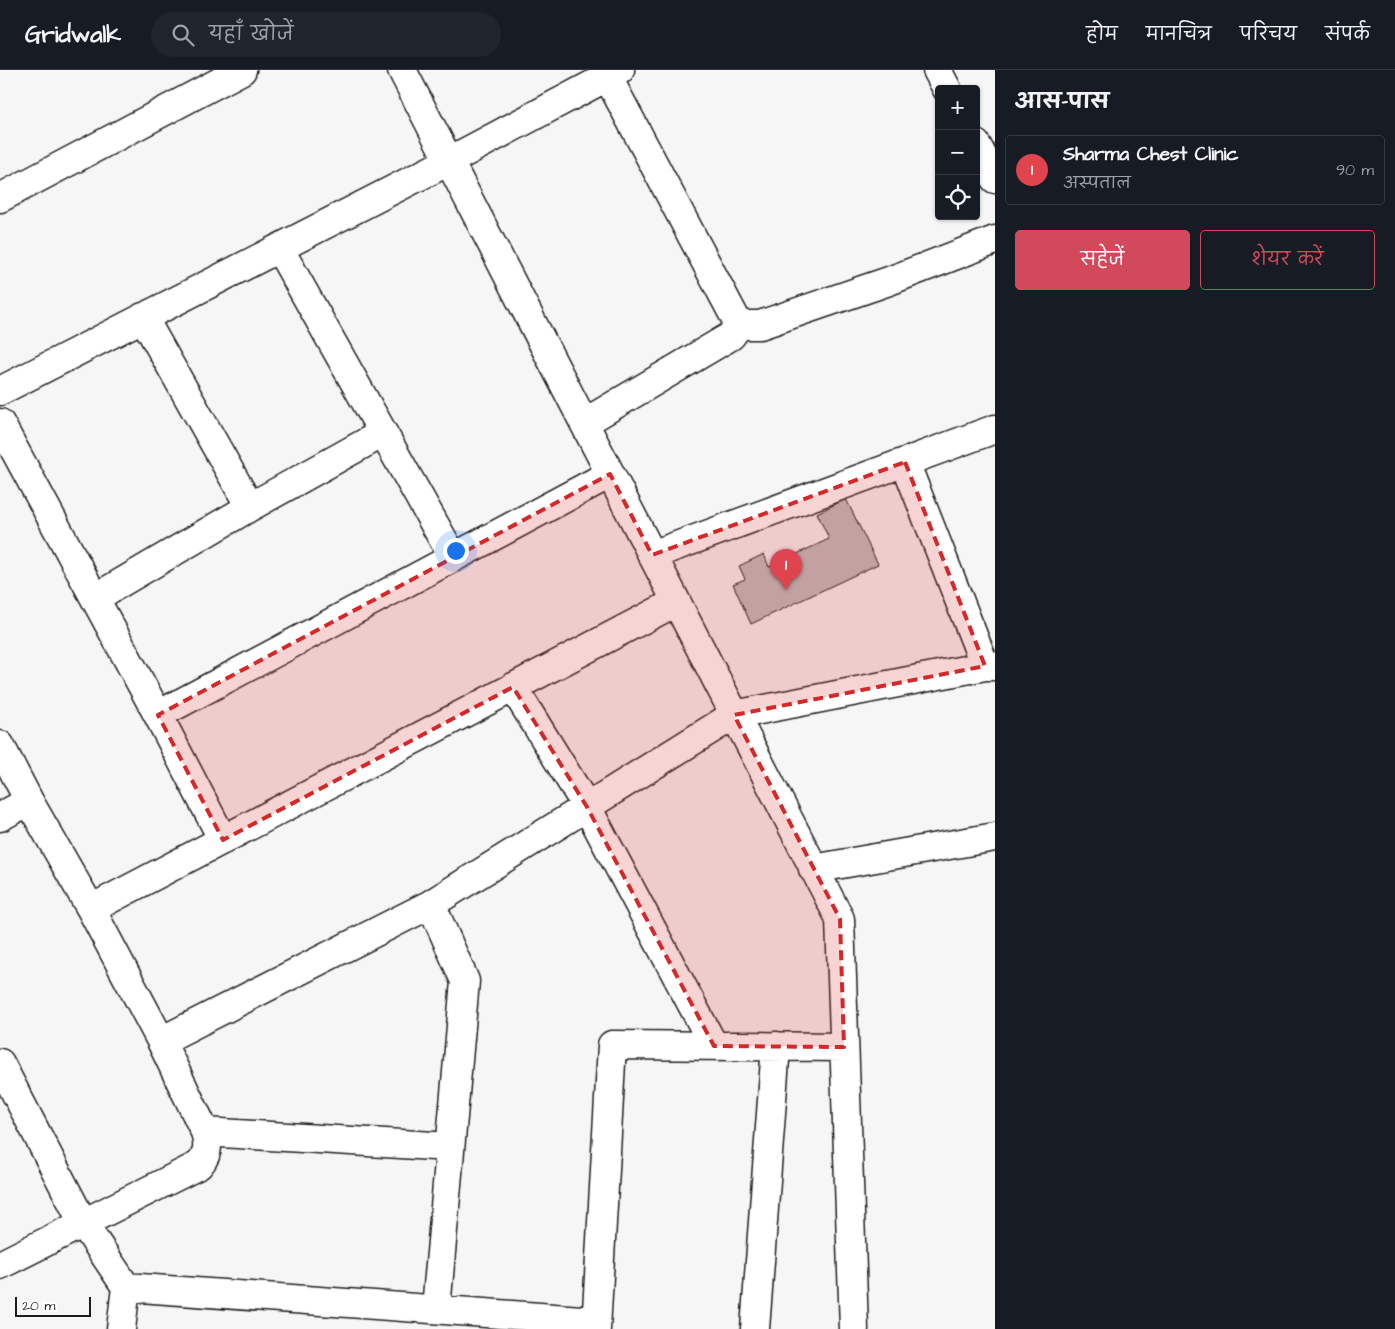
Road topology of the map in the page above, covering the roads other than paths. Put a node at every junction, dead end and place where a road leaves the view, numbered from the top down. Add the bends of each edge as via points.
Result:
1 (242, 70) edge
2 (402, 70) edge
3 (937, 70) edge
4 (611, 72) edge
5 (945, 85) edge
6 (980, 151) edge
7 (449, 161) junction
8 (995, 179) edge
9 (0, 198) edge
10 (995, 240) edge
11 (279, 248) junction
12 (143, 318) junction
13 (739, 325) junction
14 (0, 391) edge
15 (0, 423) edge
16 (584, 424) junction
17 (995, 428) edge
18 (383, 433) junction
19 (905, 462) junction
20 (610, 474) junction
21 (250, 507) junction
22 (652, 555) junction
23 (453, 557) junction
24 (95, 598) junction
25 (676, 602) junction
26 (990, 666) edge
27 (513, 687) junction
28 (158, 715) junction
29 (734, 715) junction
30 (0, 745) edge
31 (29, 801) junction
32 (587, 807) junction
33 (0, 818) edge
34 (995, 837) edge
35 (223, 840) junction
36 (814, 869) junction
37 (431, 904) junction
38 (91, 909) junction
39 (162, 1041) junction
40 (714, 1046) junction
41 (776, 1046) junction
42 (844, 1046) junction
43 (0, 1062) edge
44 (205, 1132) junction
45 (450, 1147) junction
46 (83, 1223) junction
47 (0, 1265) edge
48 (126, 1287) junction
49 (436, 1309) junction
50 (596, 1325) edge
51 (121, 1329) edge
52 (755, 1329) edge
53 (854, 1329) edge

1 - 9 street
2 - 7 street
3 - 5 street
4 - 7 street
4 - 13 street
6 - 8 street
7 - 11 street
7 - 16 street
10 - 13 street via 889,281 760,325
11 - 12 street
11 - 18 street
12 - 14 street
12 - 21 street
13 - 16 street via 730,336
15 - 24 street
16 - 20 street
17 - 19 street
18 - 21 street
18 - 23 street
19 - 22 street
19 - 26 street
20 - 22 street
20 - 23 street
21 - 24 street
22 - 25 street
23 - 28 street
24 - 28 street
25 - 27 street
25 - 29 street
26 - 29 street
27 - 32 street
27 - 35 street
28 - 35 street
29 - 32 street
29 - 36 street
30 - 31 street
31 - 33 street
31 - 38 street
32 - 37 street
32 - 40 street
34 - 36 street
35 - 38 street
36 - 42 street via 840,919
37 - 39 street
37 - 45 street via 465,982
38 - 39 street
39 - 44 street
40 - 41 street
40 - 50 street via 612,1045
41 - 42 street
41 - 52 street
42 - 53 street
43 - 46 street
44 - 45 street
44 - 46 street via 207,1150 199,1165
45 - 49 street
46 - 47 street
46 - 48 street
48 - 49 street
48 - 51 street
49 - 50 street

